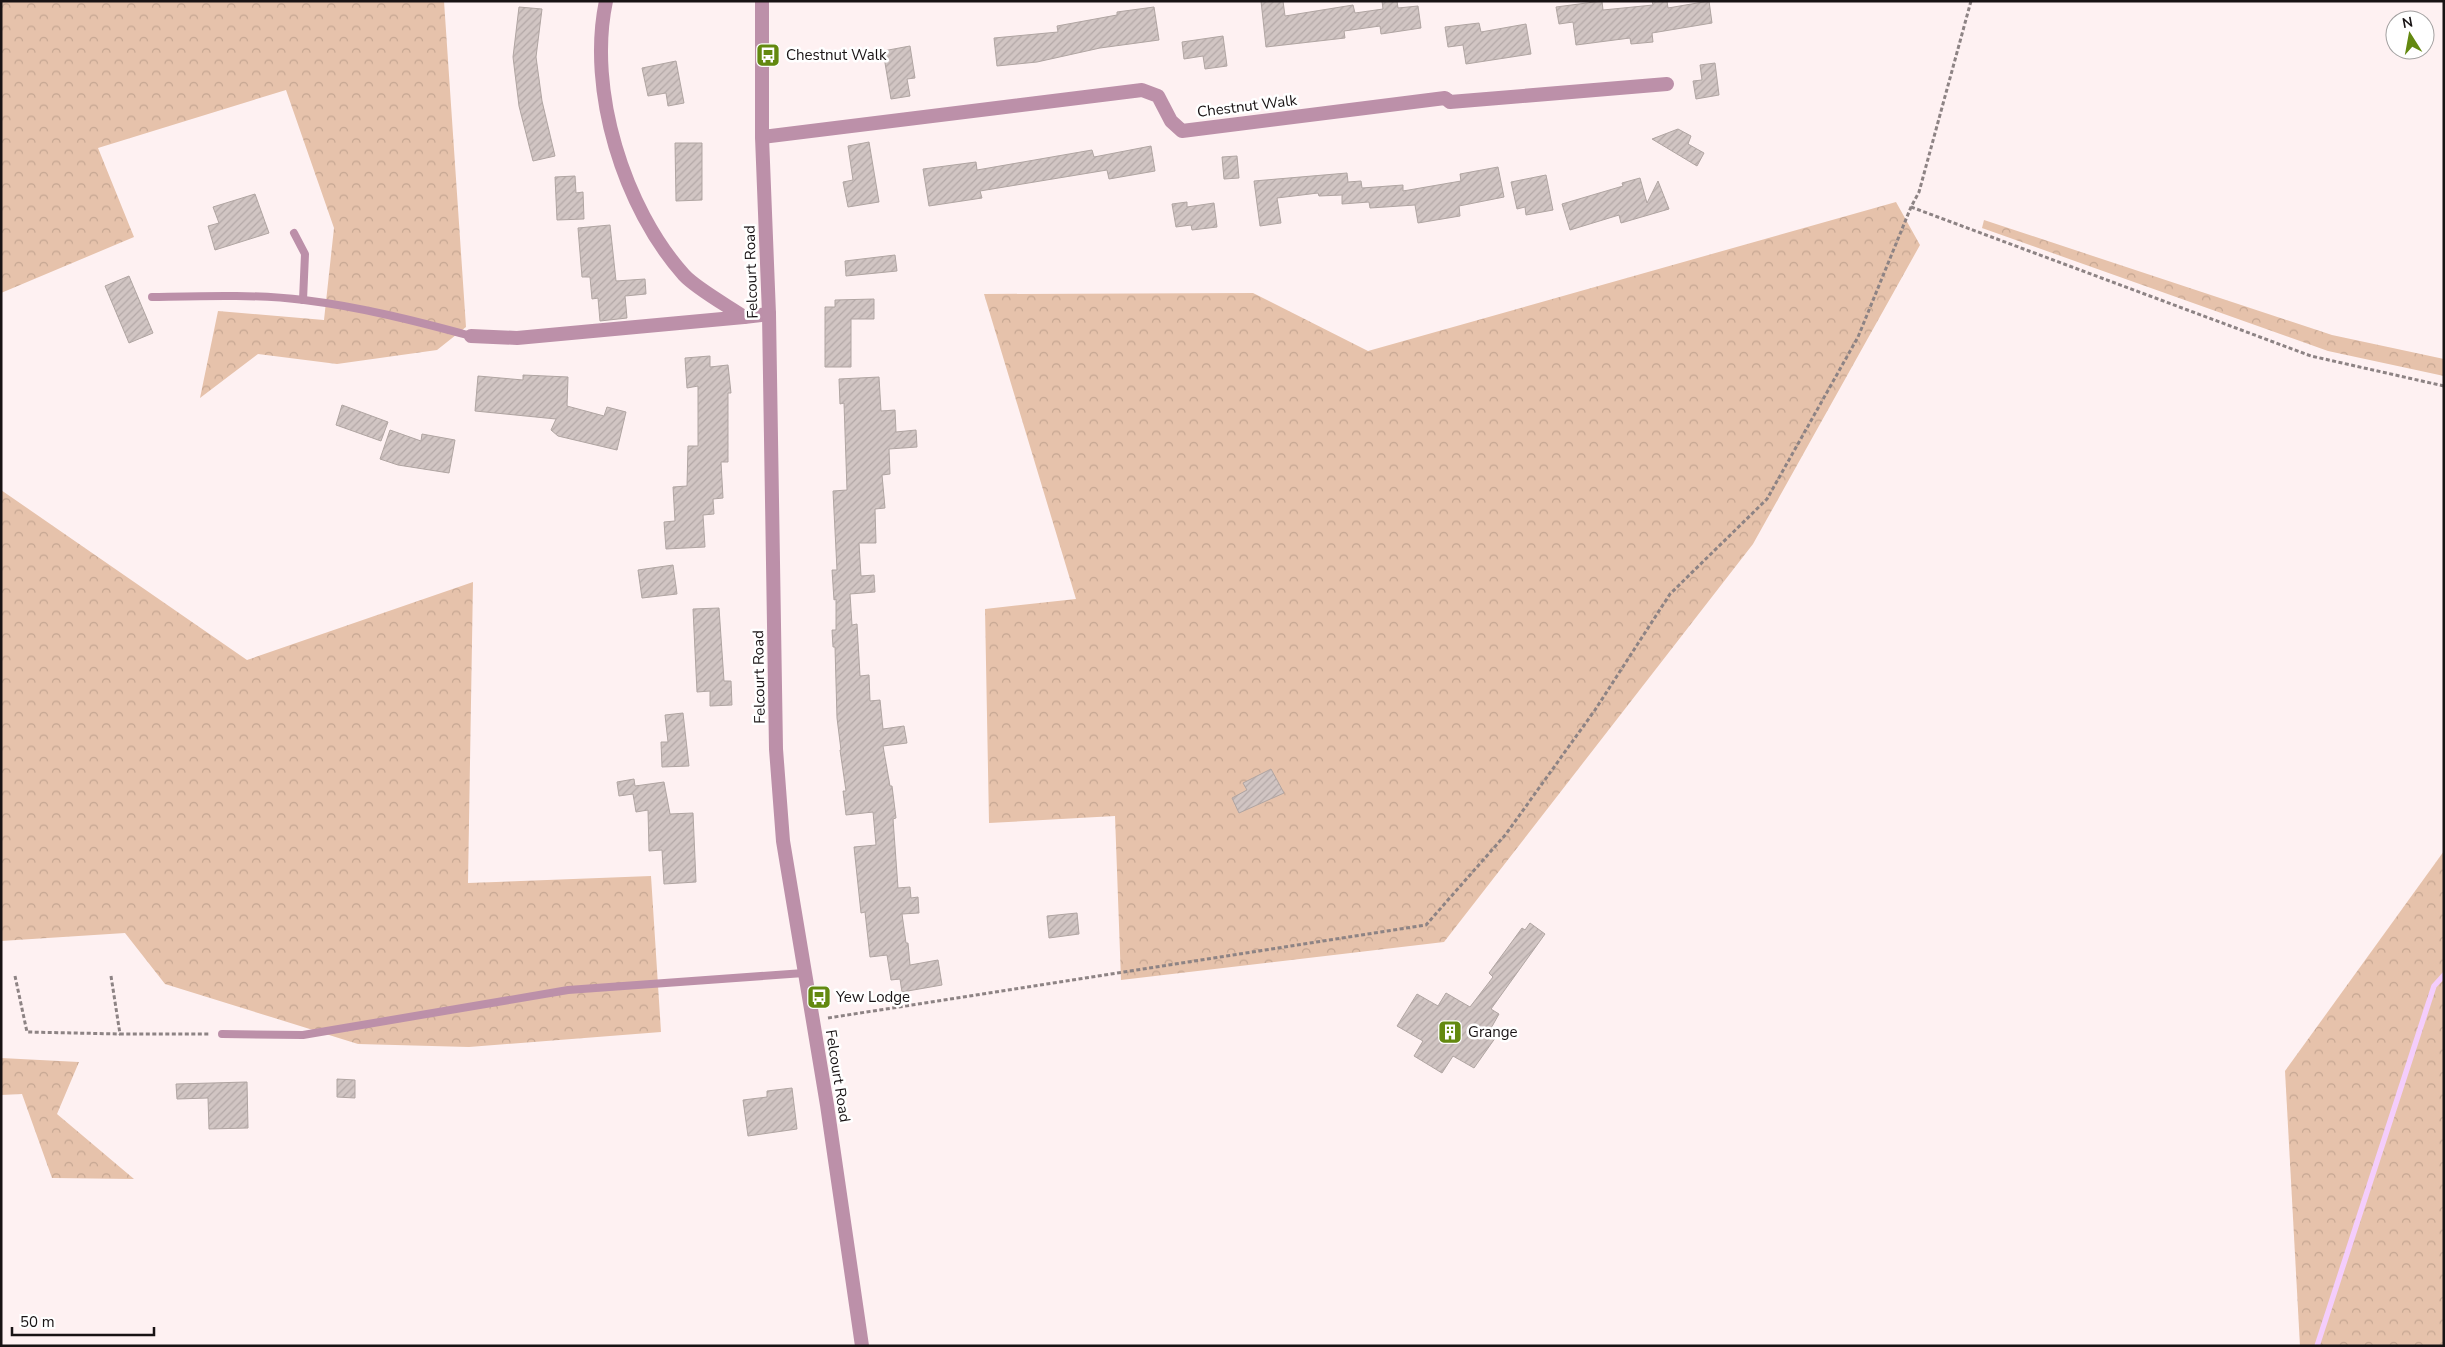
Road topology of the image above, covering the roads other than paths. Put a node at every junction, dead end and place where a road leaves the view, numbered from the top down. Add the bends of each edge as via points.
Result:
1 (606, 1) edge
2 (762, 1) edge
3 (1667, 84) dead end
4 (762, 137) junction
5 (294, 234) dead end
6 (152, 297) dead end
7 (303, 300) junction
8 (769, 314) junction
9 (744, 317) junction
10 (471, 336) joint
11 (804, 973) junction
12 (222, 1034) road end
13 (862, 1346) edge

1 - 9 street via 601,26 602,81 611,129 635,199 662,248 686,277
2 - 4 street, Felcourt Road
3 - 4 street, Chestnut Walk via 1450,102 1445,98 1182,131 1171,122 1158,96 1142,90
4 - 8 street, Felcourt Road
5 - 7 lane via 305,254
6 - 7 lane
7 - 10 lane via 387,314
8 - 9 street
8 - 11 street, Felcourt Road via 776,749 783,840
9 - 10 street via 517,338
11 - 12 lane via 568,990 303,1035
11 - 13 street, Felcourt Road

